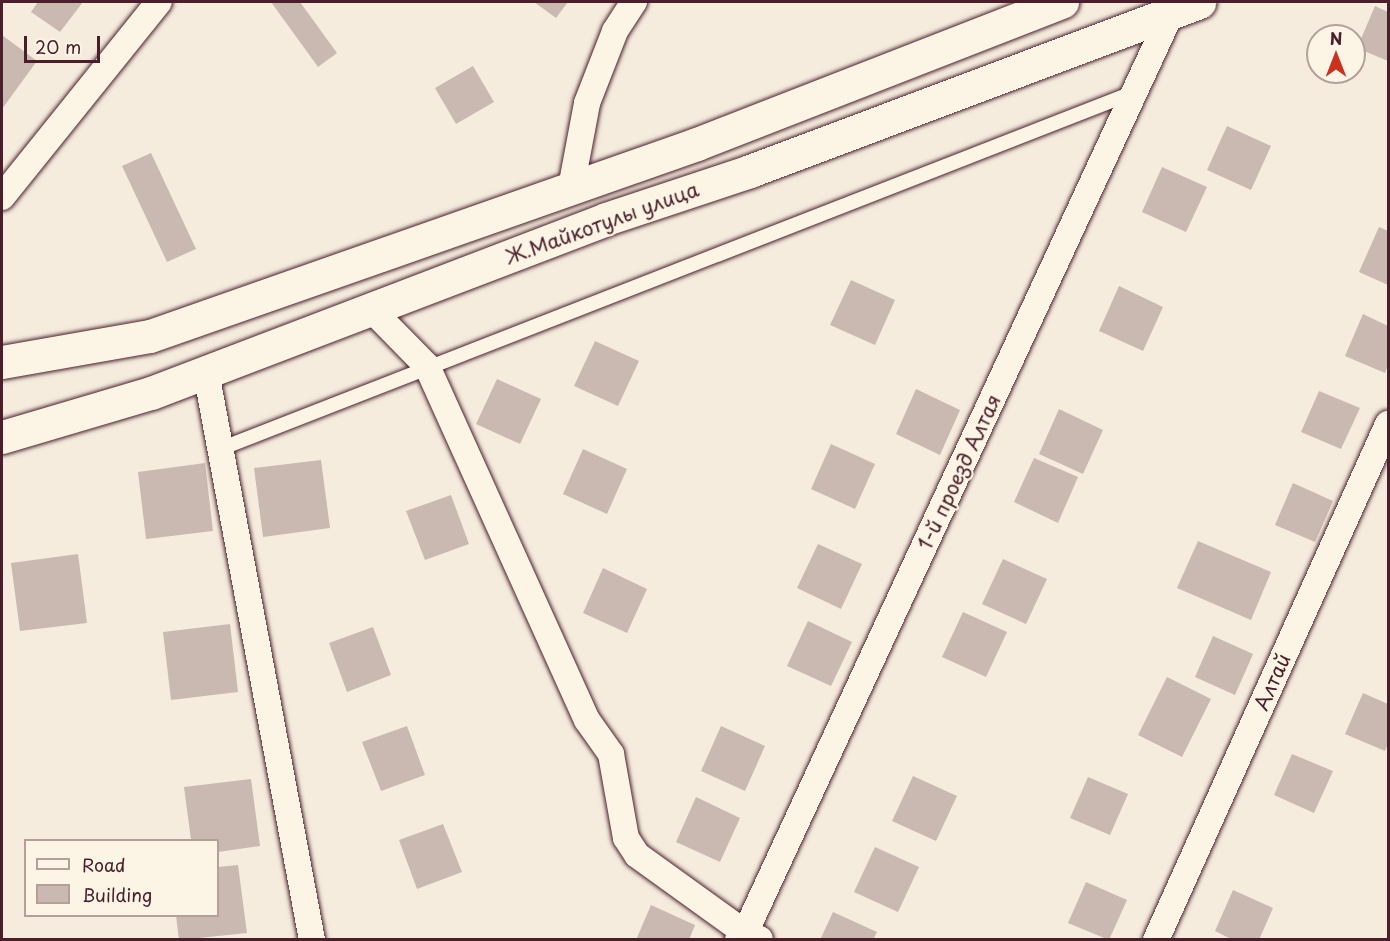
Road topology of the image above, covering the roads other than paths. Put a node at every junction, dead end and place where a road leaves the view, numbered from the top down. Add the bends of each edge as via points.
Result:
1 (159, 2) edge
2 (634, 2) edge
3 (1062, 2) edge
4 (1186, 6) edge
5 (937, 52) junction
6 (1135, 92) junction
7 (954, 94) junction
8 (571, 188) junction
9 (2, 197) edge
10 (371, 309) junction
11 (2, 362) edge
12 (427, 366) junction
13 (206, 372) junction
14 (1389, 423) edge
15 (2, 437) edge
16 (220, 449) junction
17 (748, 937) edge
18 (312, 939) edge
19 (1156, 939) edge

1 - 9 street
2 - 8 street via 615,31 587,103
3 - 5 street
4 - 6 street, 1-й проезд Алтая
4 - 7 street, Ж.Майкотулы улица
5 - 7 street
5 - 8 street
6 - 12 lane
6 - 17 street, 1-й проезд Алтая
7 - 10 street, Ж.Майкотулы улица via 750,171 606,219
8 - 11 street via 150,336
10 - 12 street
10 - 13 street, Ж.Майкотулы улица
12 - 16 lane
12 - 17 street via 587,720 611,754 626,838 638,855
13 - 15 street, Ж.Майкотулы улица via 151,393
13 - 16 street
14 - 19 street, Алтай
16 - 18 street

